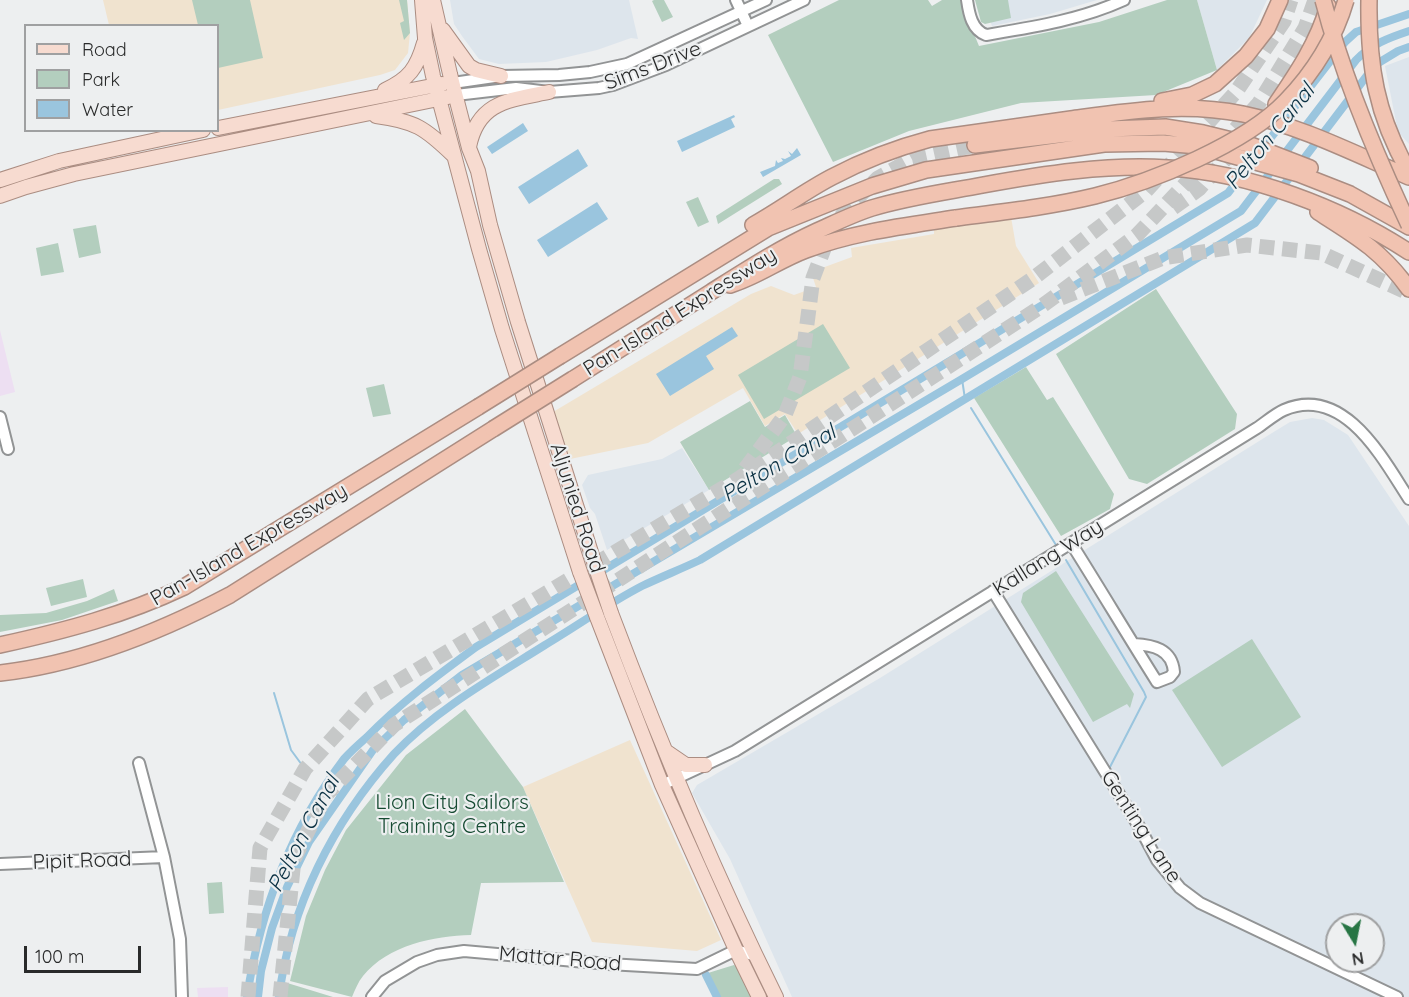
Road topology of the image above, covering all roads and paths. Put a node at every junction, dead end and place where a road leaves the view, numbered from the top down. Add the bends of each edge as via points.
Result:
1 (422, 0) edge
2 (433, 0) edge
3 (736, 0) edge
4 (766, 0) edge
5 (804, 0) edge
6 (967, 0) edge
7 (1124, 0) edge
8 (1281, 0) edge
9 (1323, 0) edge
10 (1330, 0) edge
11 (1346, 0) edge
12 (1369, 0) edge
13 (742, 11) junction
14 (438, 21) junction
15 (748, 26) junction
16 (425, 38) junction
17 (501, 76) junction
18 (435, 86) junction
19 (454, 89) junction
20 (549, 92) junction
21 (371, 97) junction
22 (440, 99) junction
23 (1276, 104) dead end
24 (1149, 108) junction
25 (359, 114) junction
26 (219, 128) edge
27 (194, 132) edge
28 (975, 145) tunnel mouth
29 (469, 148) junction
30 (1250, 152) junction
31 (454, 157) junction
32 (1409, 172) edge
33 (1409, 177) edge
34 (0, 180) edge
35 (1286, 193) junction
36 (0, 196) edge
37 (1409, 226) edge
38 (740, 244) junction
39 (1409, 252) edge
40 (755, 270) junction
41 (1409, 289) edge
42 (0, 417) edge
43 (8, 449) dead end
44 (1409, 500) edge
45 (1068, 545) junction
46 (993, 591) junction
47 (0, 645) edge
48 (1134, 645) dead end
49 (0, 673) edge
50 (665, 751) junction
51 (139, 763) dead end
52 (705, 765) junction
53 (676, 778) junction
54 (662, 785) junction
55 (164, 857) junction
56 (0, 864) edge
57 (736, 950) junction
58 (756, 956) junction
59 (182, 997) edge
60 (372, 997) edge
61 (759, 997) edge
62 (776, 997) edge
63 (1396, 997) edge

1 - 16 main road, Aljunied Road
2 - 14 main road, Aljunied Road
3 - 13 street
4 - 13 street, Sims Drive
5 - 15 street, Sims Drive
6 - 7 street via 972,23 986,35 1063,22
8 - 24 highway via 1267,29 1246,56 1215,84 1192,95 1155,102
9 - 37 highway, bridge via 1349,81
10 - 23 highway via 1315,41
11 - 40 highway, bridge via 1326,46 1284,103 1229,142 1173,170 1058,203 876,231 823,244
12 - 32 highway via 1376,93 1394,146
13 - 15 street
13 - 17 street, Sims Drive via 627,64 559,75
14 - 17 main road via 469,66
14 - 19 main road, Aljunied Road
15 - 20 street, Sims Drive via 613,85
16 - 18 main road, Aljunied Road
16 - 21 main road via 419,61 409,75
17 - 19 street, Sims Drive
18 - 19 main road
18 - 21 main road
18 - 22 main road, Aljunied Road
19 - 20 street, Sims Drive
19 - 22 main road
19 - 29 main road, Aljunied Road
20 - 29 main road via 503,101 490,110 475,126
21 - 26 main road
22 - 25 main road
22 - 31 main road, Aljunied Road
24 - 33 highway via 1202,108 1278,123
24 - 38 highway via 930,139 895,149 821,183 748,229
25 - 31 main road via 410,122 424,129
25 - 36 main road via 63,177
27 - 34 main road via 59,161
28 - 30 highway via 1137,127 1183,129
29 - 50 main road, Aljunied Road, bridge via 518,322 596,568
30 - 37 highway, Pan-Island Expressway via 1302,170
30 - 38 highway, Pan-Island Expressway via 1130,142 926,170 813,208
31 - 54 main road, Aljunied Road, bridge via 502,329 580,572
35 - 39 highway, Pan-Island Expressway via 1339,213
35 - 40 highway, Pan-Island Expressway via 1229,177 1168,168 1114,168 1006,181 871,208 816,231
35 - 41 highway via 1367,243 1395,269
38 - 47 highway, Pan-Island Expressway, bridge via 184,587 118,615
40 - 49 highway, Pan-Island Expressway, bridge via 750,279 716,289 230,595 167,627 88,655
42 - 43 street
44 - 45 street, Kallang Way via 1347,418 1334,409 1307,405 1283,411
45 - 46 street, Kallang Way
45 - 48 street
46 - 52 street, Kallang Way via 735,751
46 - 63 street, Genting Lane via 1157,860 1180,888 1200,903
50 - 52 main road via 686,765
50 - 53 main road, Aljunied Road
51 - 55 street
52 - 53 street, Kallang Way
53 - 54 street, Kallang Way
53 - 58 main road, Aljunied Road
54 - 57 main road, Aljunied Road
55 - 56 street, Pipit Road
55 - 59 street via 180,939
57 - 58 street
57 - 60 street, Mattar Road via 697,969 464,951 417,962 385,981
57 - 61 main road, Aljunied Road
58 - 62 main road, Aljunied Road

